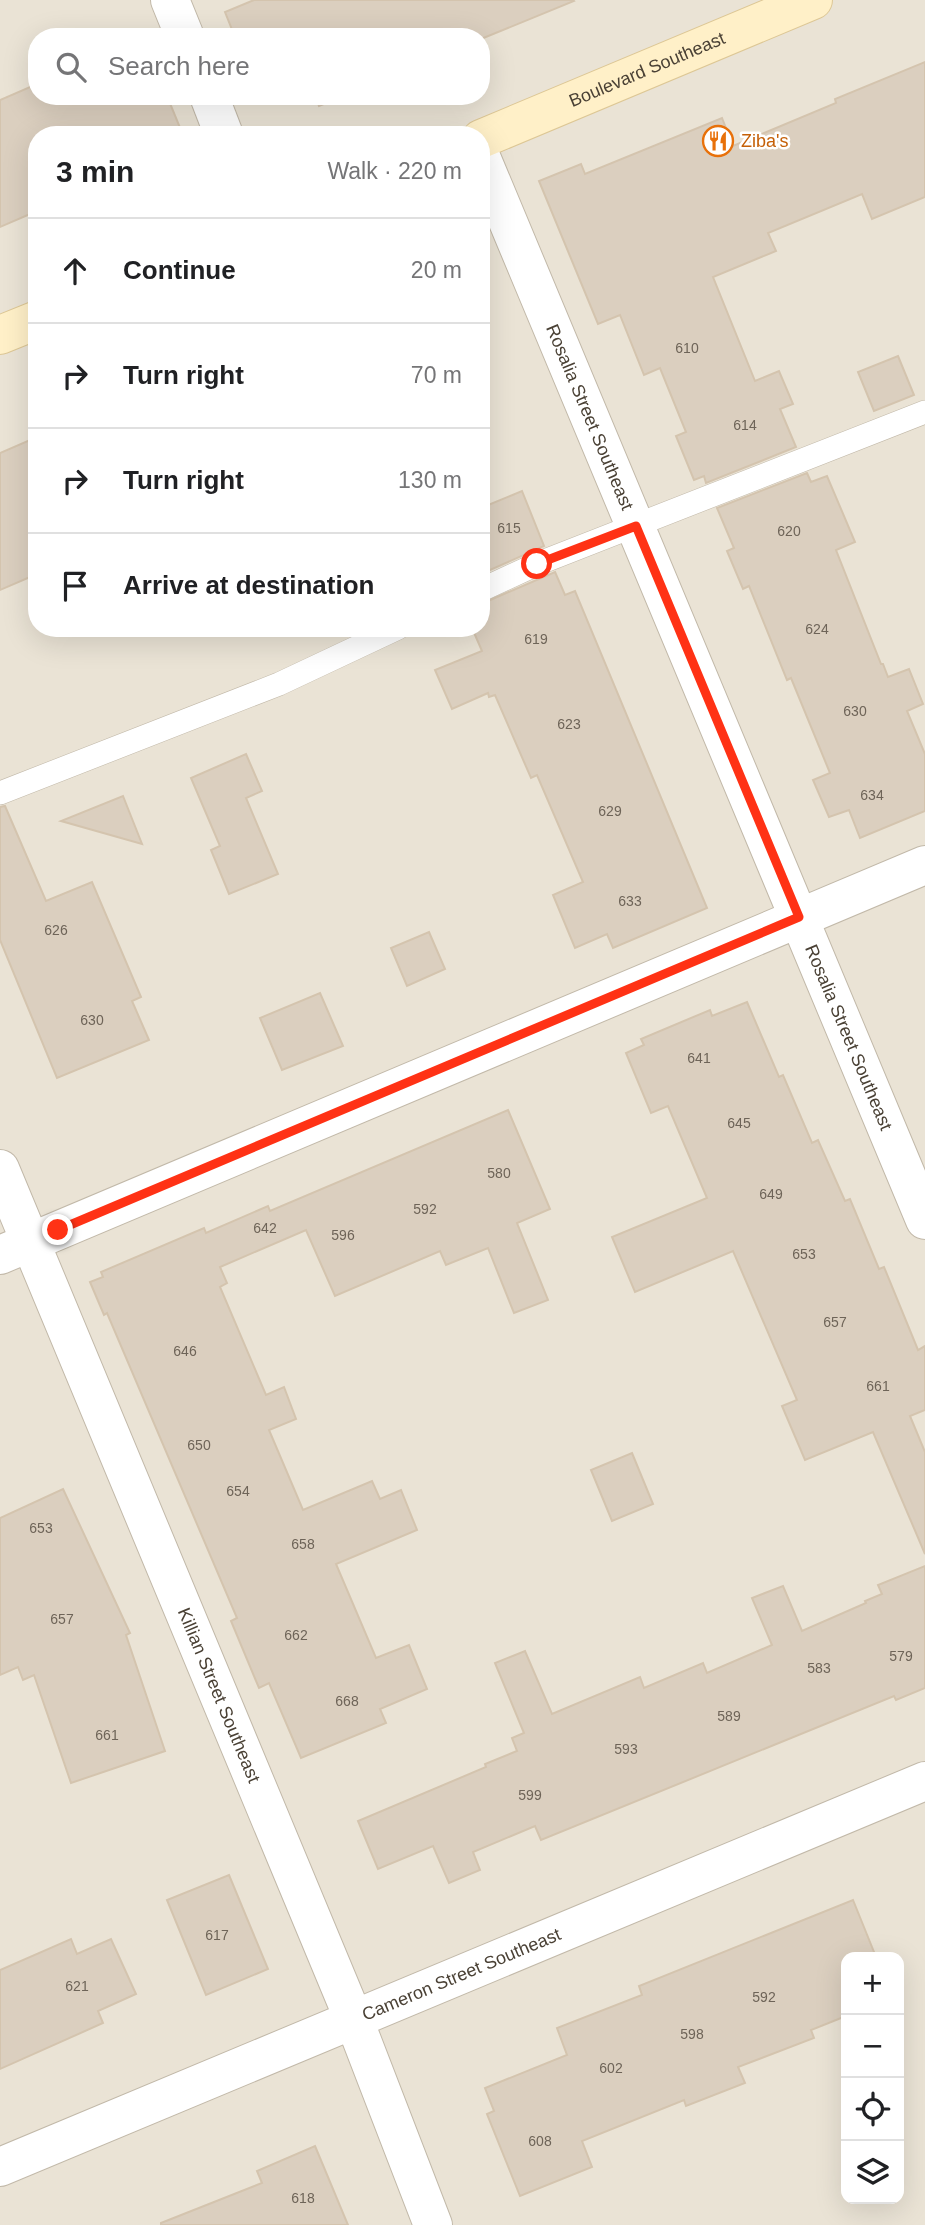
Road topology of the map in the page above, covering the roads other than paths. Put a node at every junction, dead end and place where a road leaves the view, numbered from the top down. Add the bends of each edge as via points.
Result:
1 (170, 0) edge
2 (813, 0) edge
3 (181, 28) edge
4 (212, 105) edge
5 (221, 126) edge
6 (490, 135) edge
7 (490, 178) edge
8 (28, 324) edge
9 (0, 335) edge
10 (925, 412) edge
11 (636, 526) junction
12 (490, 586) edge
13 (379, 637) edge
14 (0, 793) edge
15 (925, 865) edge
16 (799, 917) junction
17 (0, 1169) edge
18 (925, 1220) edge
19 (15, 1248) edge
20 (925, 1781) edge
21 (354, 2020) junction
22 (0, 2167) edge
23 (433, 2225) edge

1 - 3 street
2 - 6 main road, Boulevard Southeast
4 - 5 street
7 - 11 street, Rosalia Street Southeast
8 - 9 main road
10 - 11 lane
11 - 12 lane
11 - 16 street, Rosalia Street Southeast
13 - 14 lane via 279,684
15 - 16 street
16 - 18 street, Rosalia Street Southeast
16 - 19 street
17 - 19 street, Killian Street Southeast
19 - 21 street, Killian Street Southeast
20 - 21 street, Cameron Street Southeast
21 - 22 street, Cameron Street Southeast
21 - 23 street, Killian Street Southeast

